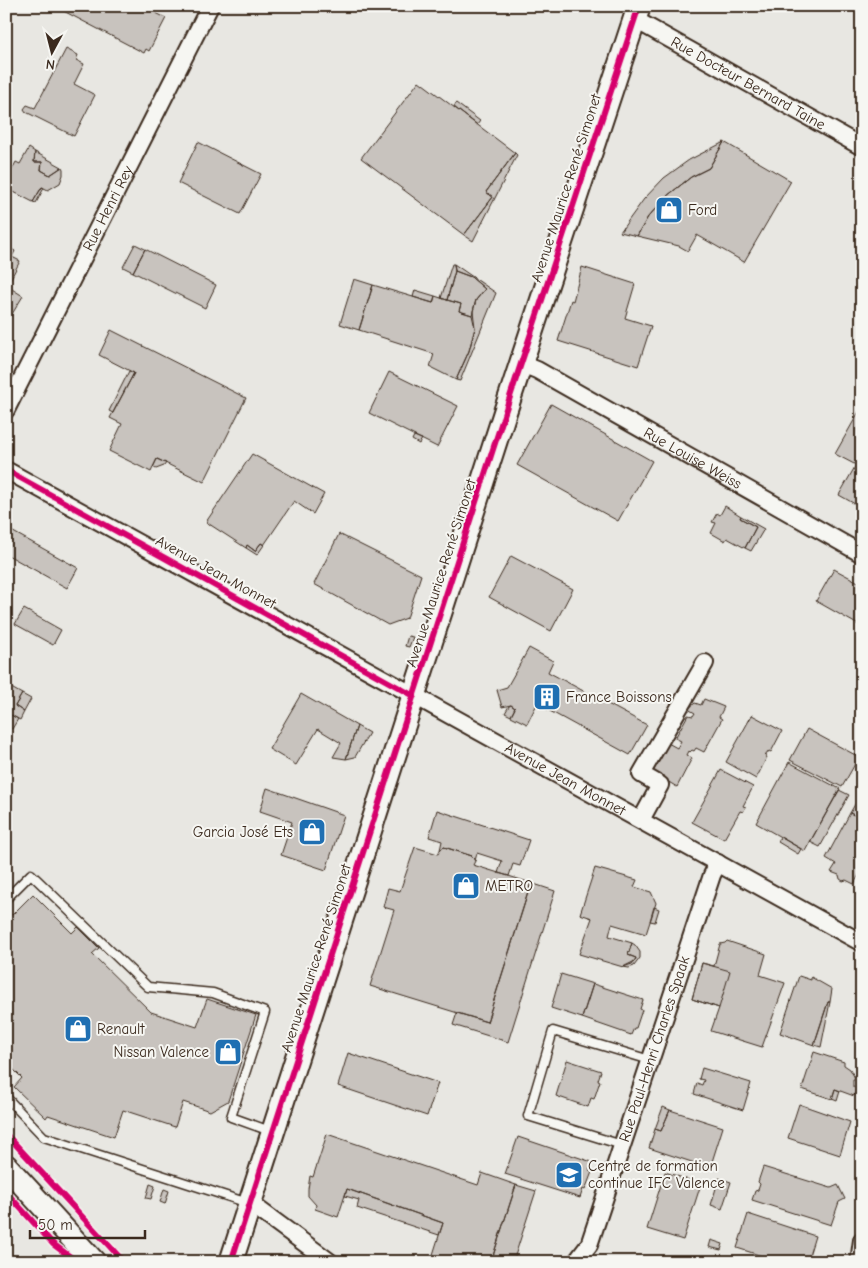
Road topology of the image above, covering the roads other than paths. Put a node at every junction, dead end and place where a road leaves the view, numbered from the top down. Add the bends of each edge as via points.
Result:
1 (210, 6) edge
2 (636, 13) edge
3 (862, 147) edge
4 (522, 364) junction
5 (6, 410) edge
6 (6, 470) edge
7 (862, 554) edge
8 (705, 663) dead end
9 (414, 696) junction
10 (641, 820) junction
11 (718, 863) junction
12 (6, 899) edge
13 (862, 943) edge
14 (650, 1060) junction
15 (6, 1097) edge
16 (273, 1132) junction
17 (622, 1145) junction
18 (6, 1166) edge
19 (250, 1203) junction
20 (862, 1240) edge
21 (94, 1262) edge
22 (231, 1262) edge
23 (330, 1262) edge
24 (576, 1262) edge
25 (859, 1262) edge

1 - 5 street, Rue Henri Rey
2 - 3 street, Rue Docteur Bernard Taine
2 - 4 street, Avenue Maurice René Simonet
4 - 7 street, Rue Louise Weiss
4 - 9 street, Avenue Maurice René Simonet
6 - 9 street, Avenue Jean Monnet
8 - 10 street via 640,774 660,785
9 - 10 street, Avenue Jean Monnet
9 - 16 street, Avenue Maurice René Simonet
10 - 11 street, Avenue Jean Monnet
11 - 13 street, Avenue Jean Monnet
11 - 14 street, Rue Paul-Henri Charles Spaak
12 - 16 lane via 31,874 148,987 213,993 265,1012 232,1117
14 - 17 street, Rue Paul-Henri Charles Spaak
14 - 17 lane via 553,1031 528,1116
15 - 19 lane via 44,1137
16 - 19 street, Avenue Maurice René Simonet
17 - 24 street, Rue Paul-Henri Charles Spaak via 589,1245
18 - 21 street
19 - 22 street, Avenue Maurice René Simonet
19 - 23 street
20 - 25 street

